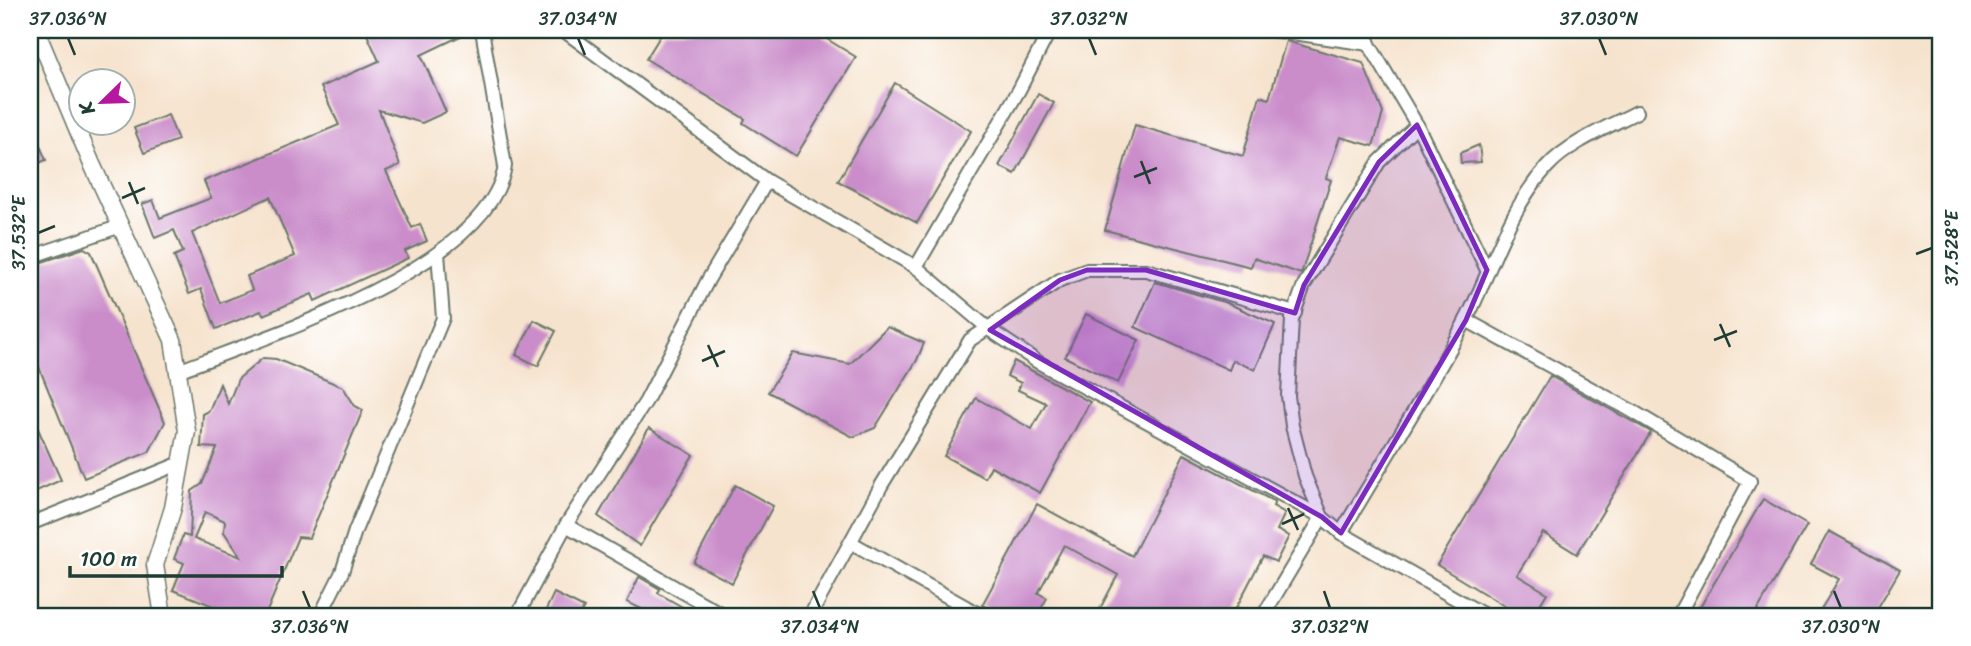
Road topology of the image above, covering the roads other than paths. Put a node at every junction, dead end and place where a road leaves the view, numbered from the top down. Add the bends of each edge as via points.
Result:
1 (36, 30) edge
2 (482, 30) edge
3 (564, 30) edge
4 (1050, 30) edge
5 (1272, 30) edge
6 (1365, 30) edge
7 (1369, 44) junction
8 (1637, 111) dead end
9 (1417, 125) junction
10 (767, 181) junction
11 (121, 226) junction
12 (439, 253) junction
13 (30, 257) edge
14 (916, 267) junction
15 (1487, 270) junction
16 (1295, 313) junction
17 (1466, 320) junction
18 (990, 330) junction
19 (178, 371) junction
20 (181, 463) junction
21 (1322, 517) junction
22 (30, 524) edge
23 (566, 525) junction
24 (1341, 534) junction
25 (852, 543) junction
26 (163, 616) edge
27 (320, 616) edge
28 (517, 616) edge
29 (725, 616) edge
30 (810, 616) edge
31 (982, 616) edge
32 (1263, 616) edge
33 (1486, 616) edge
34 (1678, 616) edge

1 - 11 street
2 - 12 street via 505,166 502,182 484,214
3 - 10 street
4 - 14 street
5 - 7 street
6 - 7 street
7 - 9 street
8 - 15 street via 1548,166
9 - 15 street
9 - 16 street via 1379,162 1304,285
10 - 14 street
10 - 23 street via 708,281 646,401
11 - 13 street
11 - 19 street via 173,340
12 - 19 street via 394,281 332,310
12 - 27 street via 443,318 342,572
14 - 18 street
15 - 17 street
16 - 18 street via 1146,270 1087,270 1060,280
16 - 21 street via 1290,416 1305,477
17 - 24 street
17 - 34 street via 1750,481
18 - 21 street via 1038,362
18 - 25 street via 970,340 881,486
19 - 20 street via 187,431
20 - 22 street
20 - 26 street via 155,565
21 - 24 street
21 - 32 street
23 - 28 street
23 - 29 street
24 - 33 street
25 - 30 street
25 - 31 street

